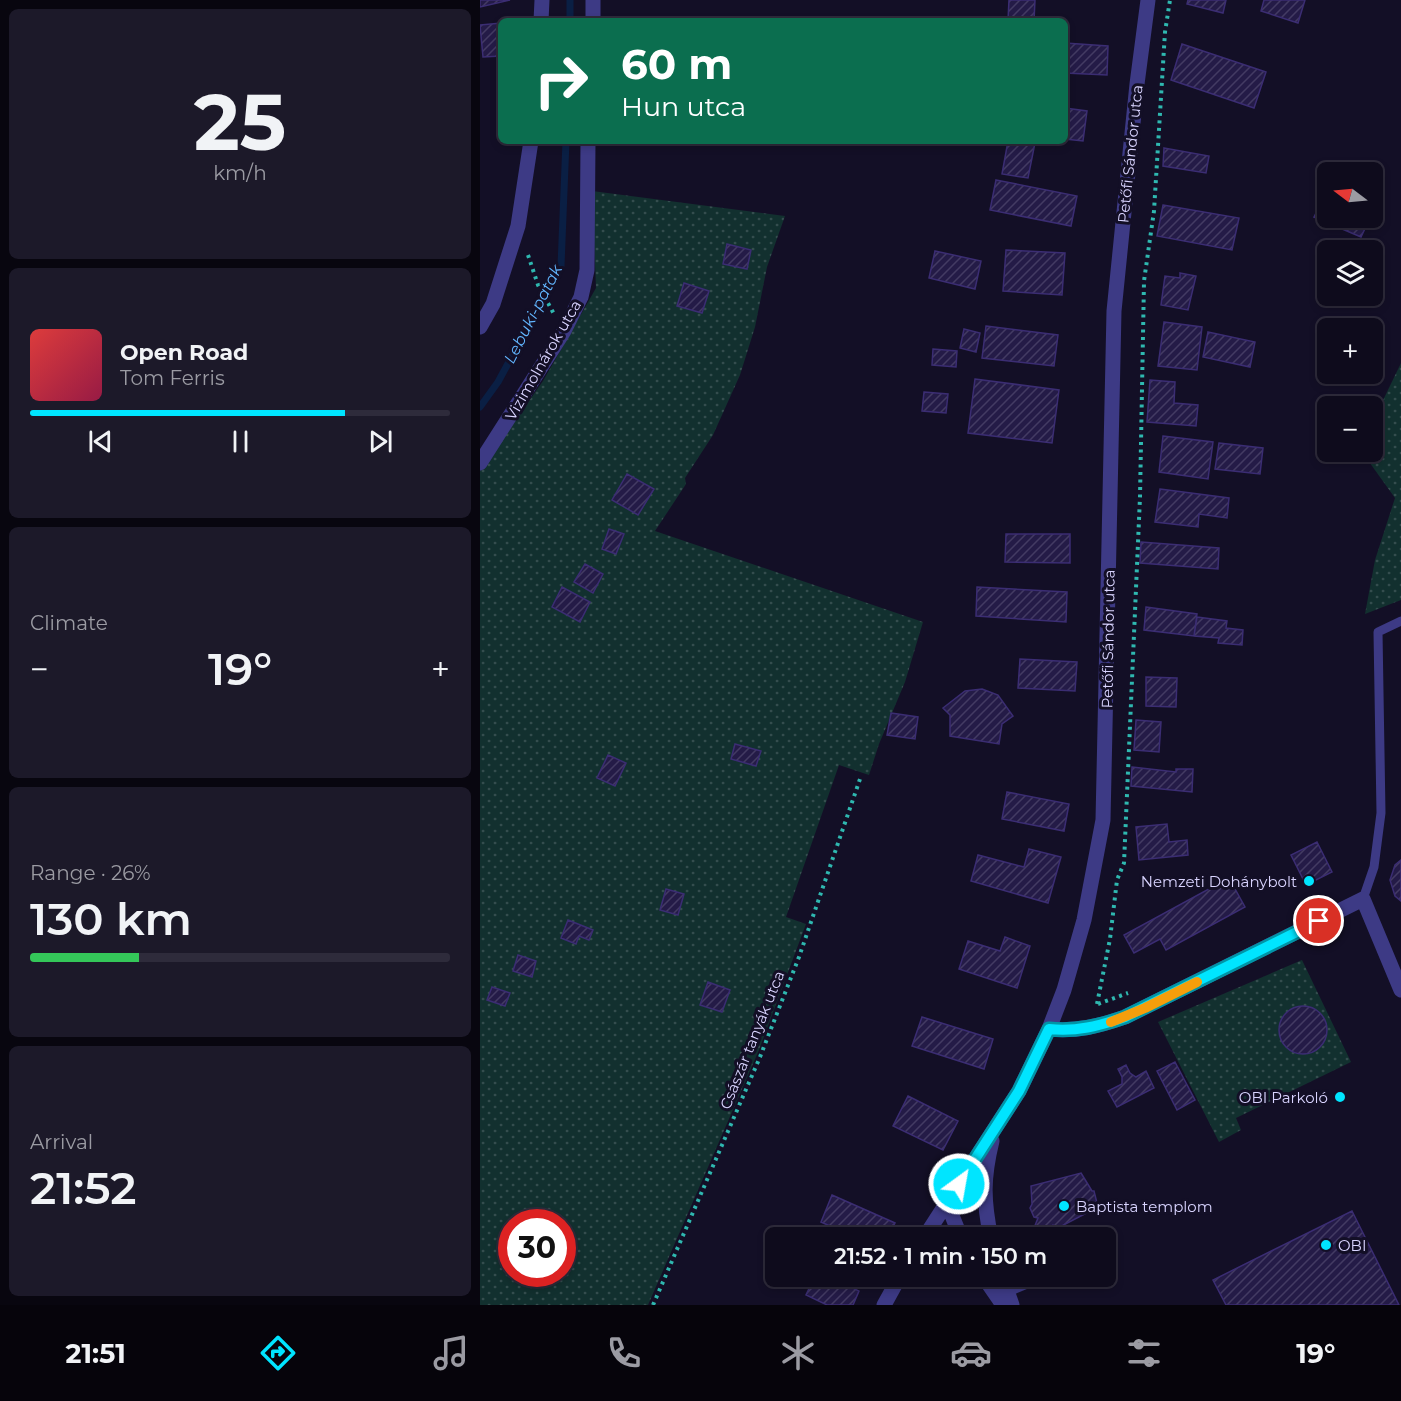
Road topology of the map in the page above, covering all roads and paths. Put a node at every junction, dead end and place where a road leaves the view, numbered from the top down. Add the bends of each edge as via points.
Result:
1 (542, 0) edge
2 (593, 0) edge
3 (1148, 0) edge
4 (1170, 0) edge
5 (541, 18) edge
6 (593, 18) edge
7 (531, 144) edge
8 (588, 144) edge
9 (538, 285) dead end
10 (550, 309) dead end
11 (480, 327) edge
12 (480, 463) edge
13 (1401, 621) edge
14 (860, 779) dead end
15 (1363, 899) junction
16 (1401, 990) edge
17 (1097, 1004) dead end
18 (1049, 1029) junction
19 (995, 1126) junction
20 (947, 1203) junction
21 (931, 1227) edge
22 (957, 1227) edge
23 (989, 1227) edge
24 (894, 1287) edge
25 (994, 1287) edge
26 (1024, 1287) edge
27 (1008, 1301) edge
28 (653, 1305) edge
29 (884, 1305) edge

1 - 5 street
2 - 6 street
3 - 18 street, Petőfi Sándor utca via 1114,311 1103,820 1084,920
4 - 17 path via 1154,211 1144,281 1140,519 1124,863 1117,880
7 - 11 street via 518,226 493,304
8 - 12 street, Vizimolnárok utca via 587,270 581,297 564,331
9 - 10 path
13 - 15 lane via 1378,632 1381,813 1374,867
14 - 28 path, Császár tanyák utca via 760,1057
15 - 16 street
15 - 18 street via 1125,1017 1101,1026
18 - 19 street, Petőfi Sándor utca via 1019,1091
19 - 20 street, Petőfi Sándor utca
19 - 23 street via 985,1169 984,1199
20 - 21 street, Petőfi Sándor utca
20 - 22 street
24 - 29 street
25 - 27 street
26 - 27 lane

